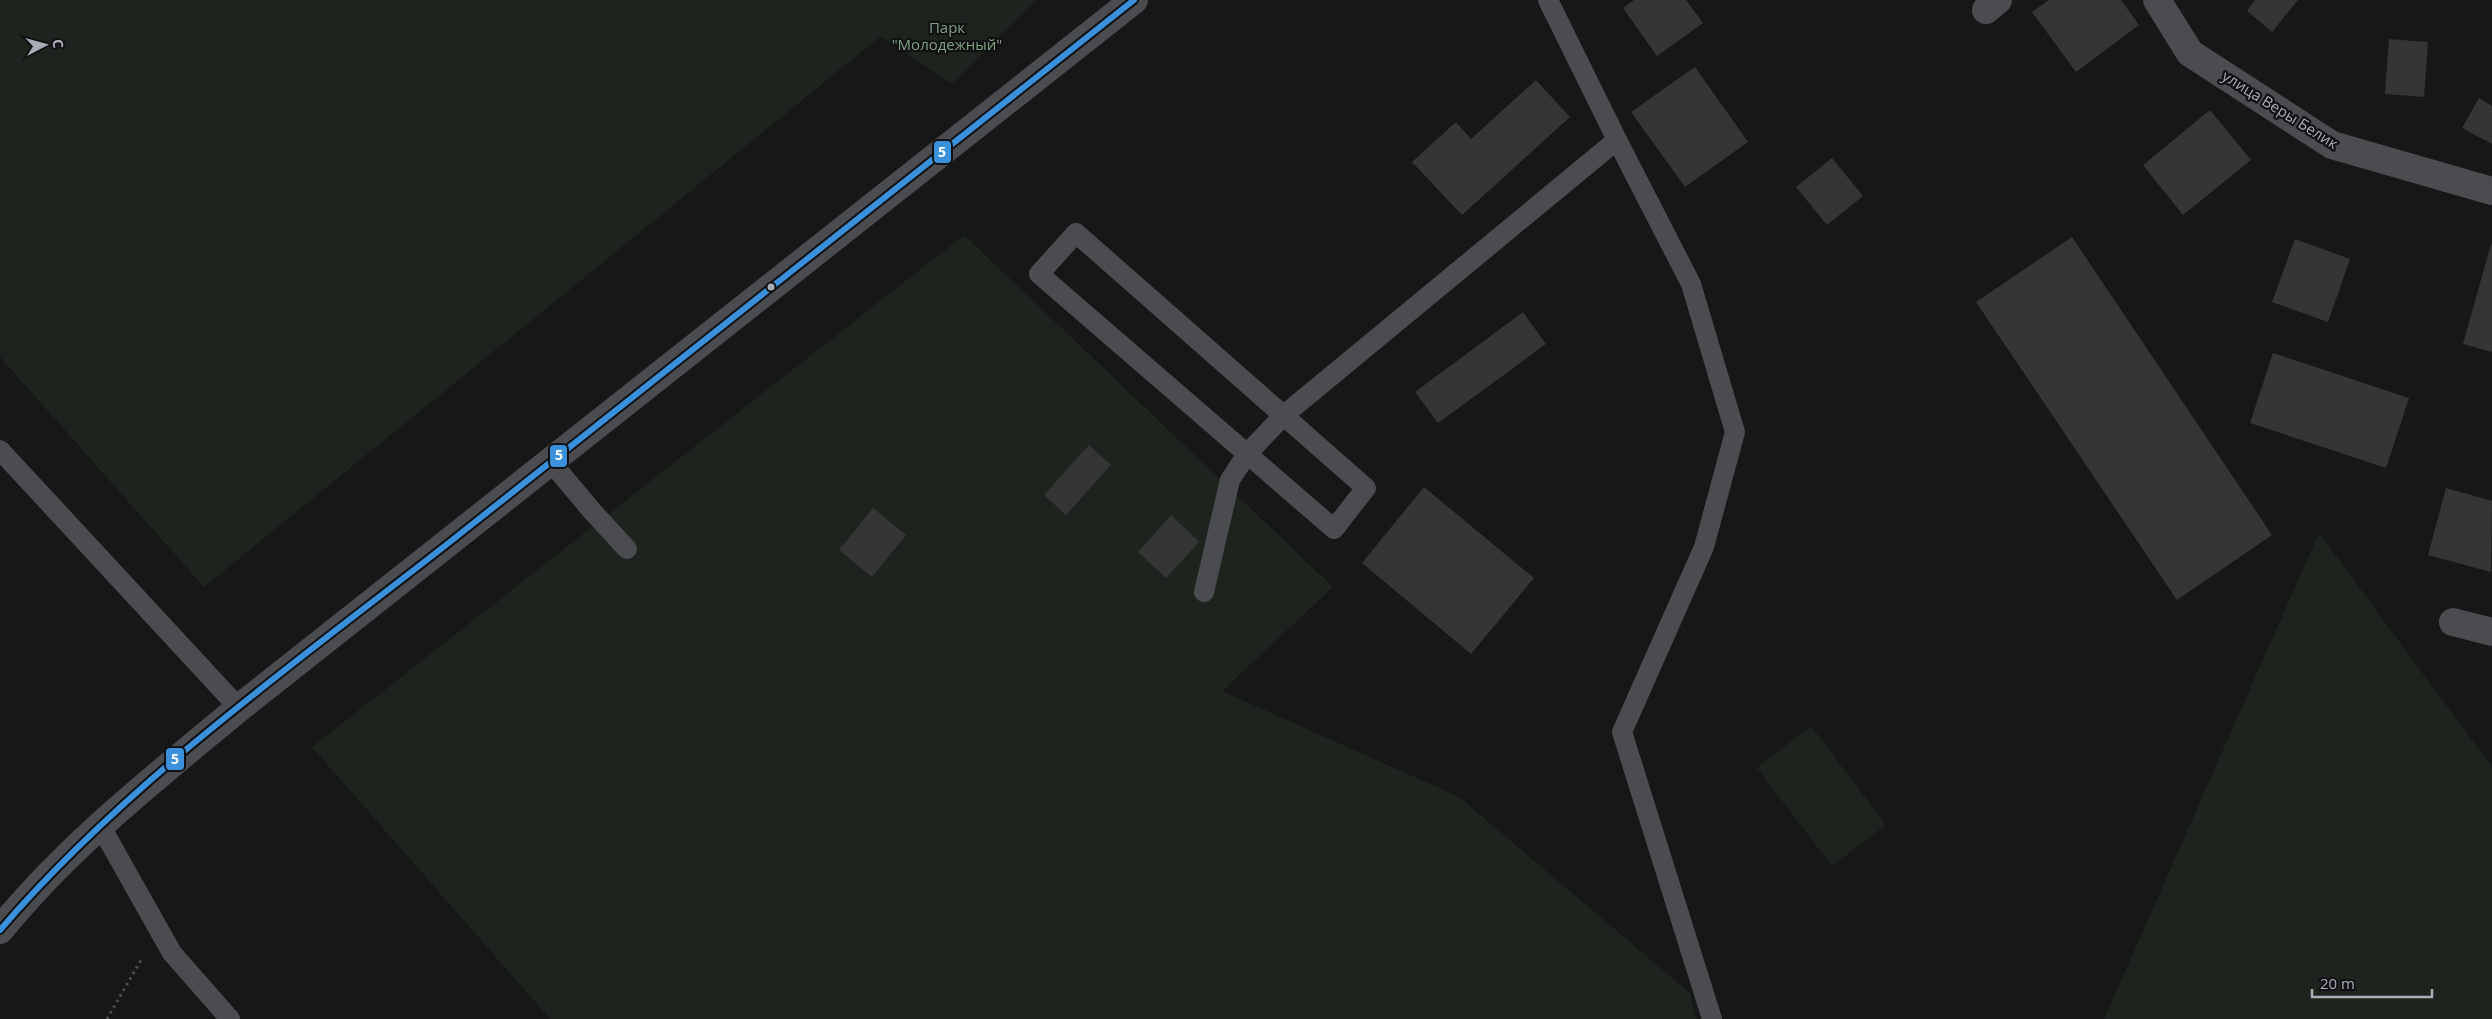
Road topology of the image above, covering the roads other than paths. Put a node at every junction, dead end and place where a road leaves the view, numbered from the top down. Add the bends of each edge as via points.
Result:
1 (1134, 0) edge
2 (1548, 0) edge
3 (2157, 0) edge
4 (1617, 140) junction
5 (2492, 191) edge
6 (1284, 415) junction
7 (0, 450) edge
8 (1248, 454) junction
9 (551, 462) junction
10 (627, 549) dead end
11 (1204, 592) dead end
12 (2454, 622) dead end
13 (2492, 632) edge
14 (238, 708) junction
15 (100, 824) junction
16 (0, 930) edge
17 (230, 1019) edge
18 (1712, 1019) edge

1 - 9 street
2 - 4 lane
3 - 5 street, улица Веры Белик via 2190,53 2332,145
4 - 6 lane
4 - 18 lane via 1691,284 1735,432 1704,547 1622,732
6 - 8 lane
6 - 8 lane via 1366,488 1334,529
6 - 8 lane via 1076,234 1039,274
7 - 14 lane
8 - 11 lane via 1230,480
9 - 10 lane
9 - 14 street
12 - 13 street
14 - 15 street
15 - 16 street via 31,892
15 - 17 lane via 172,953

